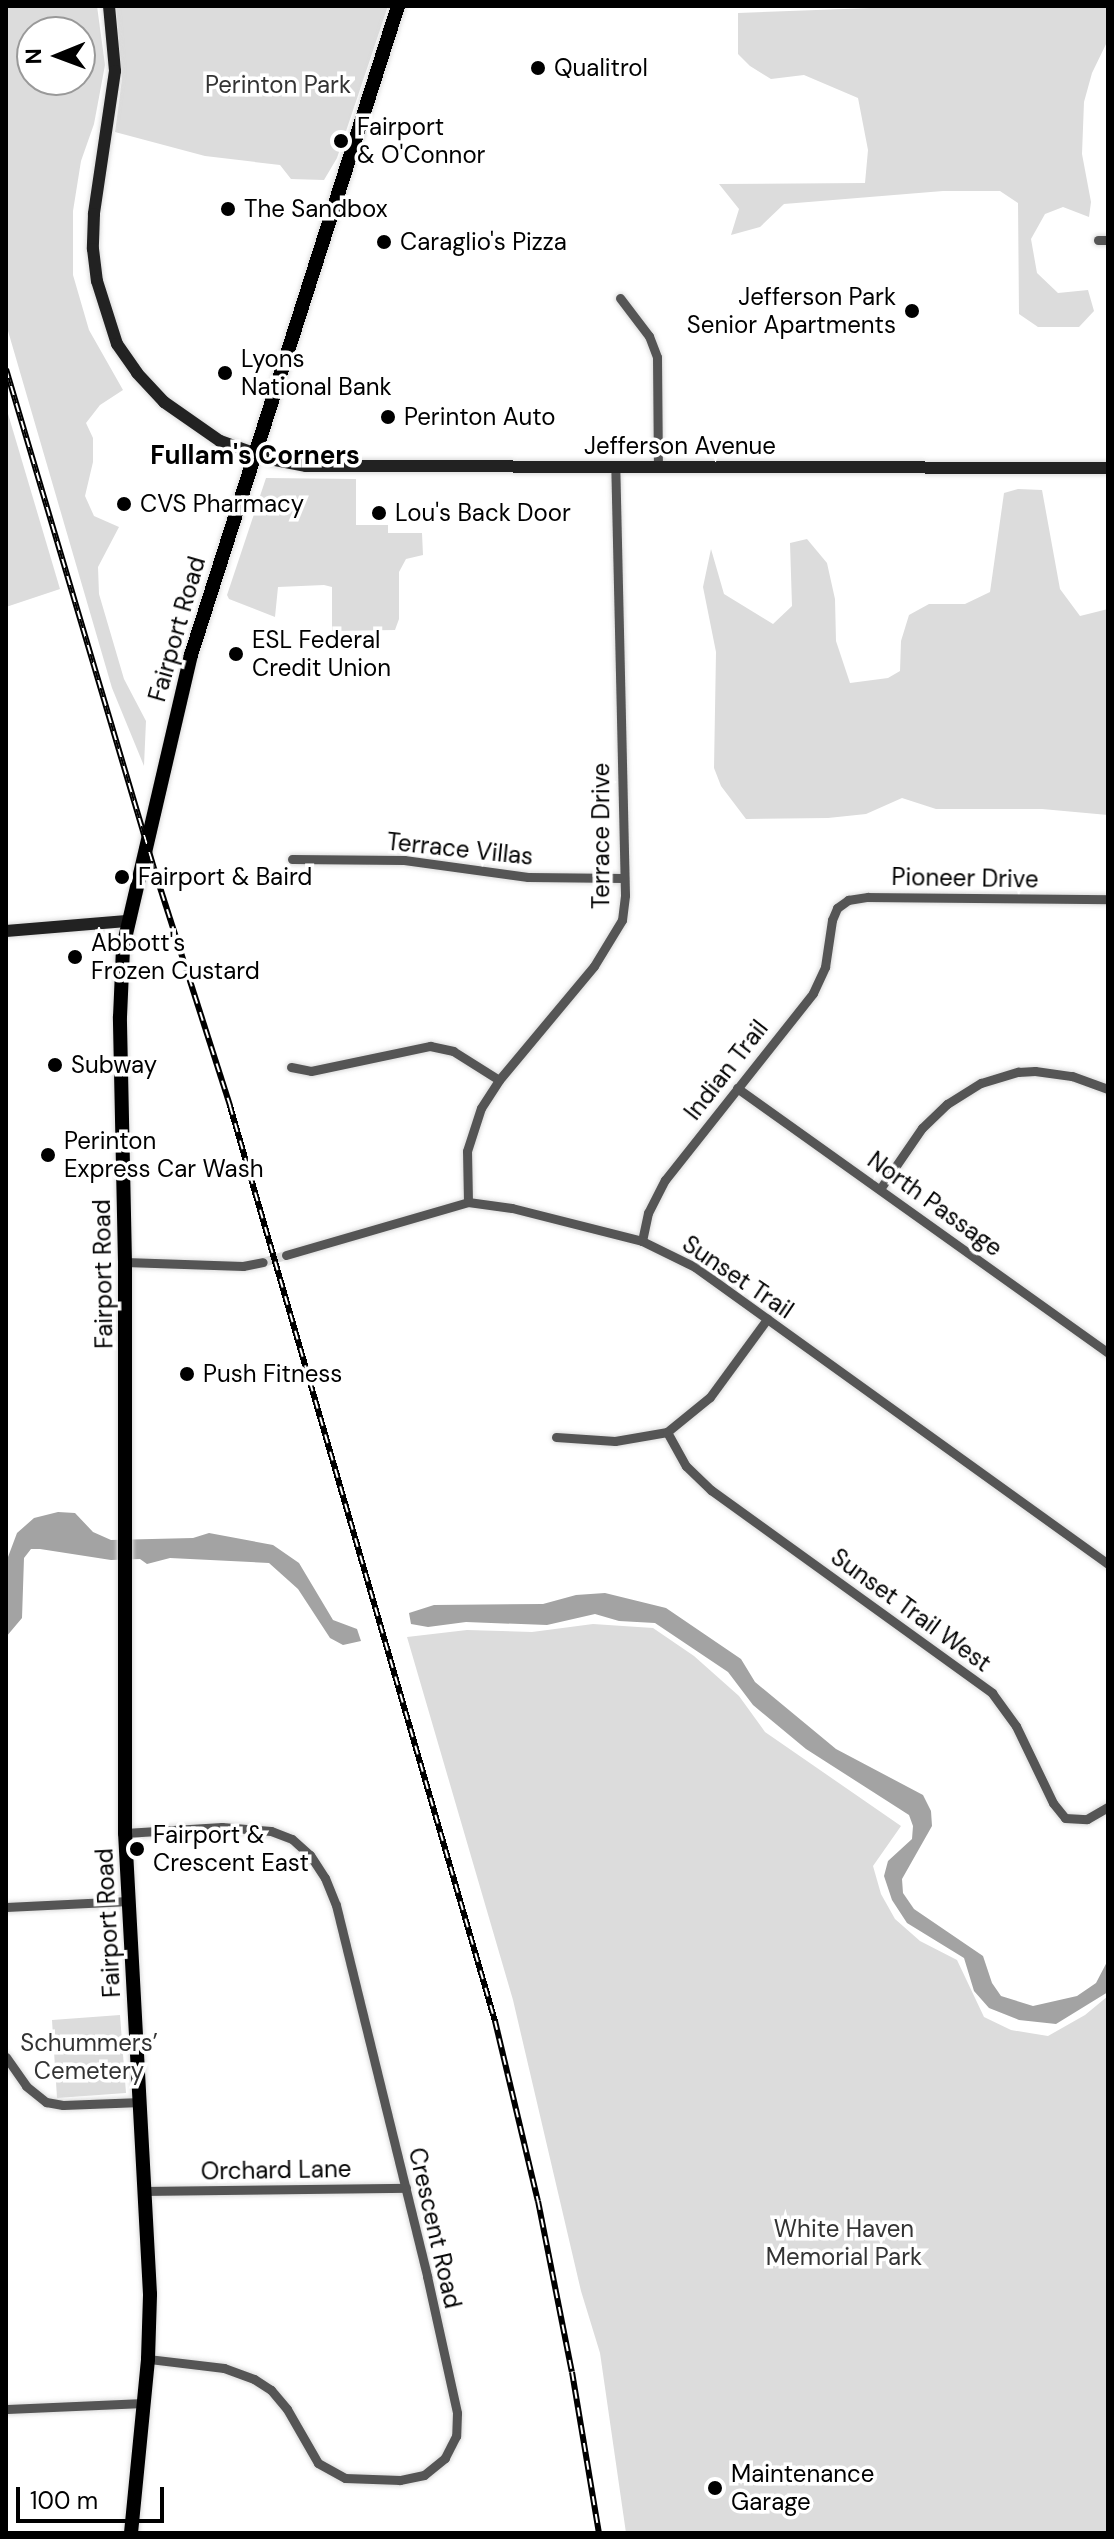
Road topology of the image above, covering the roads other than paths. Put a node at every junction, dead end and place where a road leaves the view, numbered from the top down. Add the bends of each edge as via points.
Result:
1 (109, 6) edge
2 (398, 6) edge
3 (620, 298) dead end
4 (253, 454) junction
5 (615, 468) junction
6 (658, 468) junction
7 (1108, 468) edge
8 (292, 859) dead end
9 (624, 878) junction
10 (1108, 899) edge
11 (832, 920) joint
12 (127, 921) junction
13 (6, 931) edge
14 (291, 1067) dead end
15 (499, 1080) junction
16 (737, 1088) junction
17 (1108, 1089) edge
18 (880, 1189) junction
19 (468, 1202) junction
20 (642, 1241) junction
21 (286, 1255) tunnel mouth
22 (125, 1262) junction
23 (263, 1262) tunnel mouth
24 (767, 1319) junction
25 (1108, 1353) edge
26 (667, 1432) junction
27 (556, 1437) dead end
28 (1108, 1564) edge
29 (1108, 1807) edge
30 (125, 1833) junction
31 (129, 1901) junction
32 (6, 1907) edge
33 (6, 2057) edge
34 (141, 2102) junction
35 (406, 2188) junction
36 (146, 2191) junction
37 (148, 2359) junction
38 (145, 2403) junction
39 (6, 2409) edge
40 (131, 2533) edge

1 - 4 street, Jefferson Avenue via 115,71 93,249 106,315 117,344 164,402 202,431
2 - 4 main road, Fairport Road
3 - 6 street via 649,336 657,357
4 - 5 street, Jefferson Avenue via 306,466
4 - 12 main road, Fairport Road via 181,693
5 - 6 street, Jefferson Avenue
5 - 9 street, Terrace Drive
6 - 7 street, Jefferson Avenue
8 - 9 street, Terrace Villas via 404,860 528,877
9 - 15 street, Terrace Drive via 622,920 612,940
10 - 11 street, Pioneer Drive via 858,898 837,908
11 - 16 street, Indian Trail via 825,967 813,993
12 - 13 street
12 - 22 main road, Fairport Road via 120,998
14 - 15 street via 322,1069 430,1046 464,1056
15 - 19 street, Terrace Drive via 471,1130
16 - 18 street, North Passage
16 - 20 street, Indian Trail via 665,1180 648,1213
17 - 18 street via 1072,1076 1035,1071 981,1083 922,1128
18 - 25 street, North Passage
19 - 20 street, Sunset Trail
19 - 21 street, Sunset Trail
20 - 24 street, Sunset Trail via 695,1267
22 - 23 street
22 - 30 main road, Fairport Road
24 - 26 street via 710,1397
24 - 28 street, Sunset Trail
26 - 27 street via 615,1441
26 - 29 street, Sunset Trail West via 704,1485 992,1693 1016,1726 1065,1818 1087,1819
30 - 31 main road, Fairport Road
30 - 35 street, Crescent Road via 261,1829 292,1839 310,1855 336,1905
31 - 32 street
31 - 34 main road, Fairport Road
33 - 34 street via 26,2086 46,2102
34 - 36 main road, Fairport Road
35 - 36 street, Orchard Lane
35 - 37 street, Crescent Road via 457,2413 453,2444 432,2470 400,2480 338,2476 318,2463 287,2409 254,2379 213,2366
36 - 37 main road, Fairport Road
37 - 38 main road, Fairport Road
38 - 39 street
38 - 40 main road, Fairport Road

